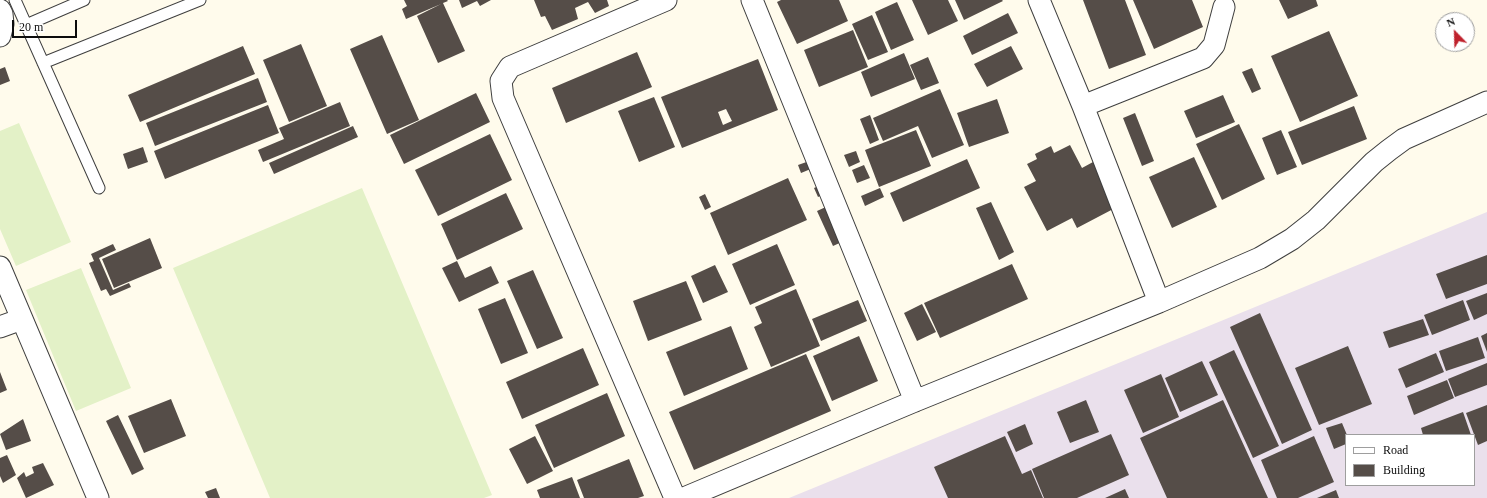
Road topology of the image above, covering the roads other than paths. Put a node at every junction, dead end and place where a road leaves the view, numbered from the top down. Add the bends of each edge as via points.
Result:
1 (15, 0) edge
2 (84, 0) edge
3 (200, 0) edge
4 (666, 0) edge
5 (752, 0) edge
6 (1039, 0) edge
7 (1224, 7) dead end
8 (0, 10) edge
9 (26, 25) junction
10 (0, 36) edge
11 (43, 63) junction
12 (1487, 102) edge
13 (1083, 106) junction
14 (99, 188) dead end
15 (0, 268) edge
16 (1159, 302) junction
17 (22, 319) junction
18 (0, 327) edge
19 (915, 401) junction
20 (98, 498) edge
21 (674, 498) edge
22 (684, 498) edge

1 - 9 lane
2 - 9 lane
3 - 11 lane
4 - 21 street via 510,67 501,81 503,98
5 - 19 street
6 - 13 street
7 - 13 street via 1214,45 1203,58
8 - 10 street via 3,24
9 - 11 lane
11 - 14 lane
12 - 16 street via 1404,139 1374,162 1316,220 1292,239 1260,258
13 - 16 street
15 - 17 street
16 - 19 street
17 - 18 street
17 - 20 street
19 - 22 street

